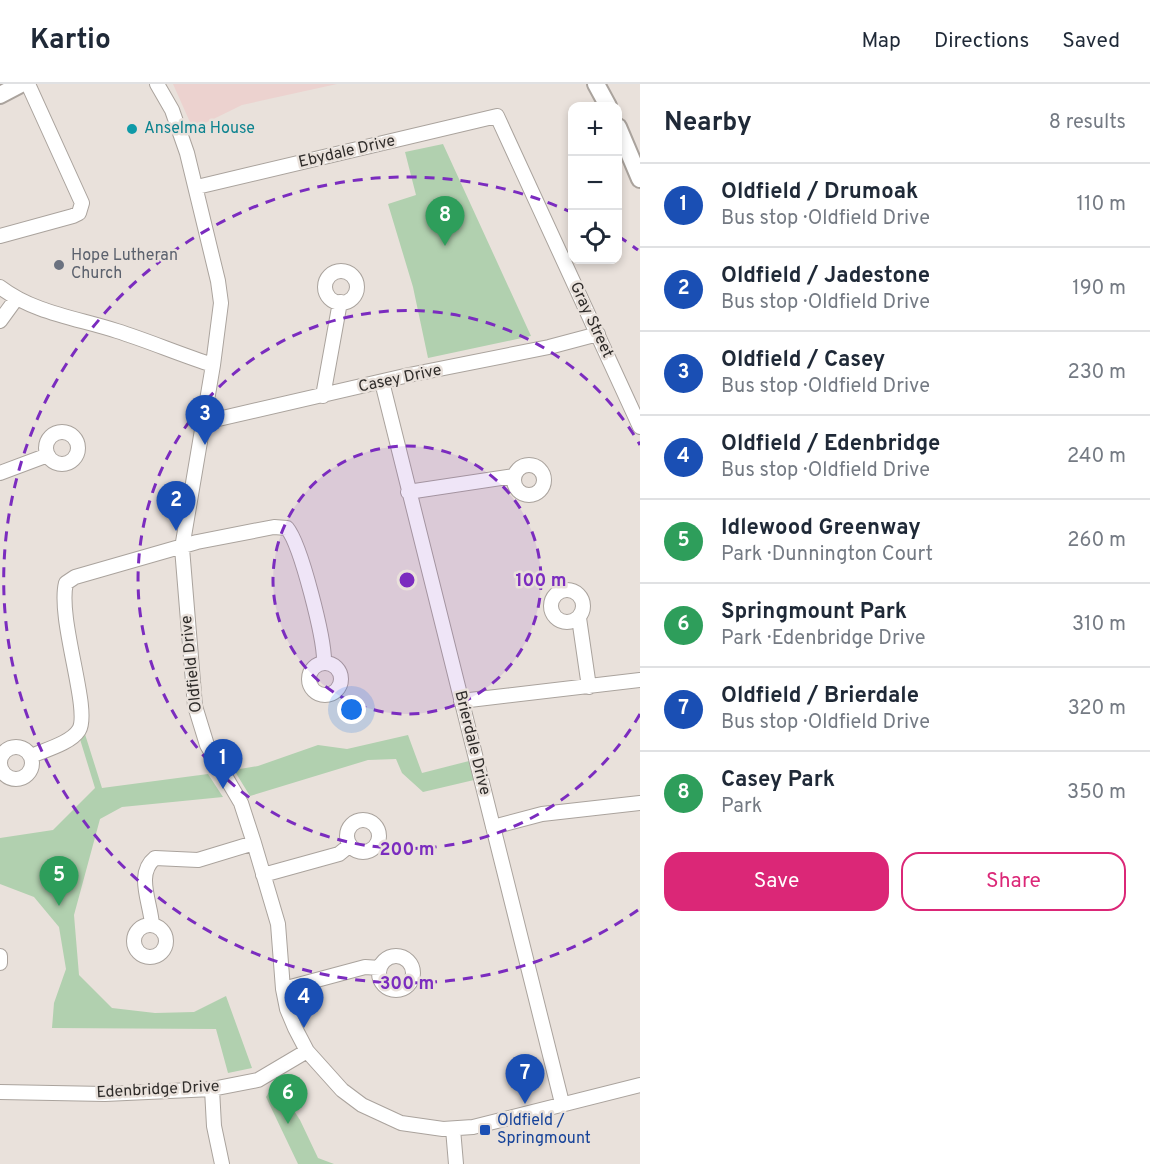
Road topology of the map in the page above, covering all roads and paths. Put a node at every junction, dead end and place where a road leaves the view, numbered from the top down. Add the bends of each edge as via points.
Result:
1 (21, 84) edge
2 (28, 84) edge
3 (157, 84) edge
4 (596, 84) edge
5 (0, 94) edge
6 (606, 102) edge
7 (496, 116) joint
8 (622, 136) edge
9 (638, 170) edge
10 (197, 187) junction
11 (0, 236) edge
12 (0, 287) edge
13 (16, 299) junction
14 (340, 302) dead end
15 (0, 321) edge
16 (598, 334) junction
17 (213, 365) junction
18 (382, 382) junction
19 (323, 396) junction
20 (201, 423) junction
21 (640, 427) edge
22 (48, 455) dead end
23 (0, 473) edge
24 (514, 476) dead end
25 (408, 492) junction
26 (182, 548) junction
27 (579, 618) dead end
28 (324, 663) dead end
29 (640, 680) edge
30 (589, 687) junction
31 (461, 701) junction
32 (31, 756) dead end
33 (640, 803) edge
34 (493, 826) junction
35 (254, 843) junction
36 (350, 845) dead end
37 (263, 875) junction
38 (152, 925) dead end
39 (0, 956) edge
40 (0, 963) edge
41 (380, 968) dead end
42 (283, 990) junction
43 (307, 1052) junction
44 (640, 1085) edge
45 (212, 1089) junction
46 (0, 1092) edge
47 (562, 1103) junction
48 (453, 1129) junction
49 (222, 1164) edge
50 (456, 1164) edge

1 - 5 main road
2 - 11 street via 81,196 81,208 73,216
3 - 10 street, Oldfield Drive via 172,110
4 - 6 main road
7 - 10 street, Ebydale Drive
7 - 16 street, Gray Street
8 - 9 main road
10 - 17 street, Oldfield Drive via 221,303
12 - 13 street
13 - 15 street
13 - 17 street
14 - 19 street
16 - 18 street, Casey Drive
16 - 21 street, Gray Street
17 - 20 street, Oldfield Drive
18 - 19 street, Casey Drive
18 - 25 street, Brierdale Drive
19 - 20 street, Casey Drive
20 - 26 street, Oldfield Drive
22 - 23 street
24 - 25 street
25 - 31 street, Brierdale Drive
26 - 28 street via 274,527 287,528 301,557
26 - 32 street via 75,577 66,583 63,596 83,713 80,729 73,737
26 - 35 street, Oldfield Drive via 199,725 241,803
27 - 30 street
29 - 30 street
30 - 31 street
31 - 34 street, Brierdale Drive
33 - 34 street via 542,814
34 - 47 street, Brierdale Drive
35 - 37 street, Oldfield Drive
35 - 38 street via 198,860 155,858 144,878
36 - 37 street via 339,854
37 - 42 street, Oldfield Drive via 278,924
39 - 40 street
41 - 42 street via 365,967
42 - 43 street, Oldfield Drive via 287,1009
43 - 45 street, Edenbridge Drive via 258,1080
43 - 48 street, Oldfield Drive via 322,1071 362,1105 401,1123
44 - 47 street, Oldfield Drive
45 - 46 street, Edenbridge Drive via 105,1094
45 - 49 street
47 - 48 street, Oldfield Drive
48 - 50 street

